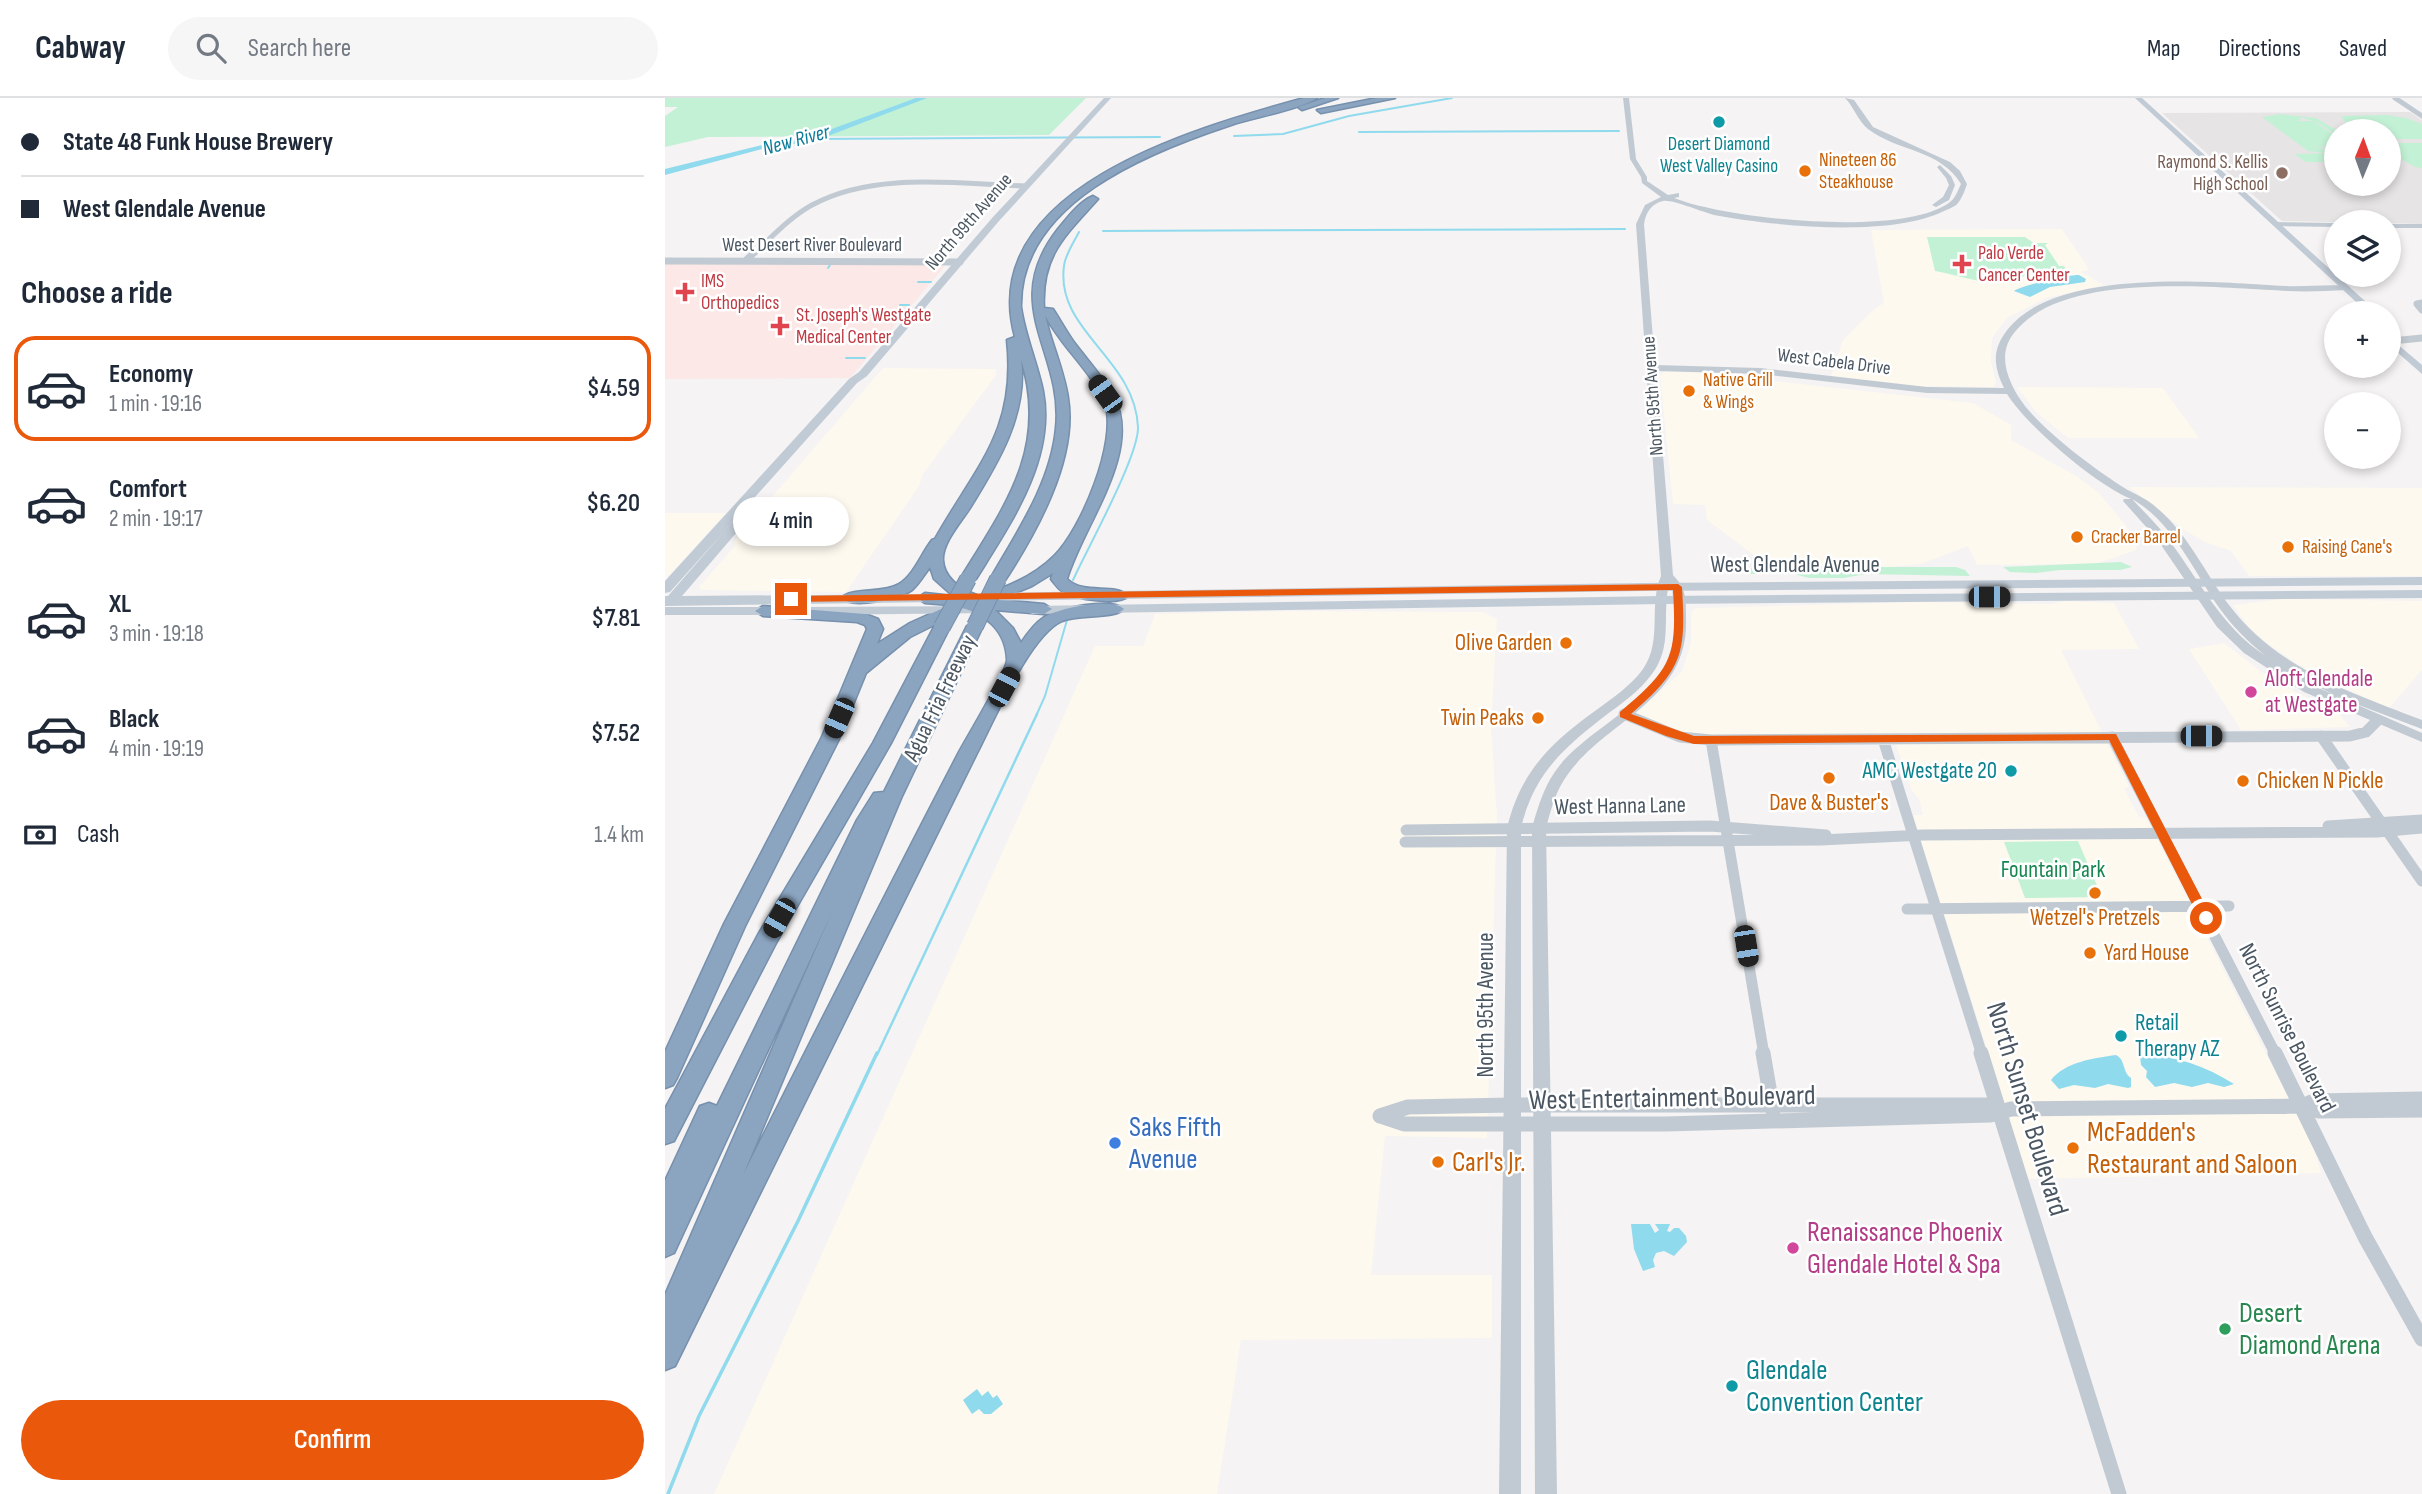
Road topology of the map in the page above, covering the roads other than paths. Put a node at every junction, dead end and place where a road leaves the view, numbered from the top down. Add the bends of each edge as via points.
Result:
1 (1108, 98) edge
2 (1290, 98) edge
3 (1313, 98) edge
4 (1334, 98) edge
5 (1391, 98) edge
6 (1626, 98) edge
7 (1838, 98) edge
8 (1848, 98) edge
9 (2138, 98) edge
10 (2395, 98) edge
11 (1297, 115) dead end
12 (2422, 116) edge
13 (1254, 127) dead end
14 (1889, 141) junction
15 (1132, 172) junction
16 (2219, 174) junction
17 (1026, 186) junction
18 (1676, 198) junction
19 (2246, 204) junction
20 (1064, 207) junction
21 (2277, 224) junction
22 (2324, 225) edge
23 (2401, 226) edge
24 (2422, 226) edge
25 (665, 261) edge
26 (745, 261) junction
27 (960, 262) junction
28 (2324, 272) edge
29 (1041, 273) junction
30 (2324, 274) edge
31 (2324, 286) edge
32 (2339, 287) edge
33 (2339, 287) edge
34 (2351, 301) edge
35 (2357, 301) edge
36 (1015, 309) junction
37 (2402, 340) joint
38 (2422, 340) edge
39 (2401, 351) edge
40 (2422, 359) edge
41 (1653, 368) junction
42 (2422, 371) edge
43 (2011, 391) junction
44 (775, 474) junction
45 (2122, 491) junction
46 (726, 529) junction
47 (945, 535) junction
48 (1073, 542) junction
49 (2422, 581) edge
50 (2193, 583) junction
51 (2422, 587) edge
52 (1663, 588) junction
53 (2214, 589) junction
54 (1678, 593) junction
55 (2422, 594) edge
56 (2346, 595) junction
57 (2201, 596) junction
58 (1033, 597) joint
59 (849, 598) junction
60 (666, 601) edge
61 (1118, 602) junction
62 (920, 604) junction
63 (977, 605) junction
64 (953, 610) junction
65 (1044, 610) joint
66 (763, 611) junction
67 (1016, 665) junction
68 (852, 686) junction
69 (1623, 714) junction
70 (2378, 720) junction
71 (2422, 725) edge
72 (2321, 736) junction
73 (2112, 737) junction
74 (2422, 738) edge
75 (1883, 739) junction
76 (1711, 740) junction
77 (882, 743) junction
78 (911, 755) junction
79 (2422, 820) edge
80 (2385, 828) junction
81 (2422, 828) edge
82 (2161, 833) junction
83 (1727, 834) junction
84 (1514, 835) junction
85 (1539, 835) junction
86 (1406, 836) dead end
87 (1914, 836) junction
88 (2422, 881) edge
89 (2229, 905) dead end
90 (2199, 906) junction
91 (1906, 909) dead end
92 (1937, 909) junction
93 (665, 1078) edge
94 (2422, 1099) edge
95 (1540, 1105) junction
96 (1772, 1105) junction
97 (2302, 1106) junction
98 (2422, 1110) edge
99 (2000, 1111) junction
100 (1512, 1115) junction
101 (1775, 1121) junction
102 (1540, 1124) junction
103 (665, 1133) edge
104 (665, 1209) edge
105 (665, 1244) edge
106 (665, 1327) edge
107 (2422, 1339) edge
108 (665, 1356) edge
109 (1510, 1494) edge
110 (1546, 1494) edge
111 (2119, 1494) edge

1 - 17 main road, North 99th Avenue
2 - 20 highway via 1195,130 1131,158 1084,187
3 - 20 highway, Agua Fria Freeway via 1231,121 1153,151 1107,175
4 - 15 highway, Agua Fria Freeway via 1197,140
5 - 11 highway
6 - 18 street via 1633,159 1648,186
7 - 14 street via 1868,134
8 - 14 street via 1865,124
9 - 16 main road
10 - 12 street
13 - 15 highway via 1203,142
14 - 18 street via 1944,170 1952,185 1946,198 1916,212 1860,220 1742,212
15 - 29 highway, Agua Fria Freeway via 1067,223
16 - 19 main road
16 - 21 main road
17 - 26 street via 887,186 851,191 812,206
17 - 27 main road, North 99th Avenue
18 - 41 street, North 95th Avenue via 1642,215 1640,236
19 - 21 main road
19 - 30 main road
20 - 36 highway, Agua Fria Freeway via 1039,233 1023,261
21 - 22 street
21 - 28 main road
23 - 24 street
25 - 26 street, West Desert River Boulevard
26 - 27 street, West Desert River Boulevard
27 - 44 main road, North 99th Avenue
29 - 48 highway via 1047,308 1058,332 1105,394 1115,420 1110,461
29 - 63 highway, Agua Fria Freeway, bridge via 1038,309 1064,401 1061,442 1044,492 998,579
31 - 43 street via 2123,286 2078,293 2040,306 2017,321 2002,345 2001,367
32 - 34 main road
33 - 35 main road
36 - 47 highway via 1011,322 1017,377 1014,409 989,464
36 - 77 highway, Agua Fria Freeway, bridge via 1038,396 1033,452 1017,491
37 - 38 street
37 - 40 main road
39 - 42 main road
41 - 43 street, West Cabela Drive via 1760,371 1927,390
41 - 52 street, North 95th Avenue
43 - 45 street via 2037,424
44 - 46 main road, North 99th Avenue
44 - 46 main road, North 99th Avenue via 742,519
45 - 50 street
45 - 53 street via 2139,499 2165,523
46 - 60 main road, North 99th Avenue
47 - 59 highway via 907,585 883,594
47 - 63 highway via 936,554 938,573
48 - 61 highway via 1061,583 1072,591
48 - 63 highway via 1049,568
49 - 53 main road, West Glendale Avenue
50 - 53 main road, West Glendale Avenue
50 - 54 main road, West Glendale Avenue
50 - 57 street
51 - 56 main road via 2367,588
52 - 54 main road, West Glendale Avenue
52 - 54 street
52 - 61 main road, West Glendale Avenue
52 - 84 street, North 95th Avenue via 1661,642 1650,668 1543,762 1522,797
53 - 56 main road, West Glendale Avenue
53 - 57 main road, West Glendale Avenue
53 - 71 street via 2243,629 2277,658 2329,687
54 - 57 main road, West Glendale Avenue
54 - 69 street via 1679,640 1668,671
55 - 56 main road, West Glendale Avenue
57 - 70 street via 2228,632 2268,665
58 - 61 main road, West Glendale Avenue
58 - 63 highway
59 - 60 main road
59 - 62 main road
60 - 66 main road
61 - 65 main road, West Glendale Avenue
61 - 67 highway via 1047,622
62 - 63 highway
62 - 64 main road
62 - 66 main road
63 - 64 highway
63 - 65 highway
63 - 67 highway via 1010,633
63 - 78 highway, Agua Fria Freeway
64 - 68 highway via 886,646
66 - 68 highway via 859,617 872,622 874,635
67 - 108 highway
68 - 93 highway
69 - 76 street via 1680,737
69 - 85 street via 1560,772 1544,804
70 - 72 street via 2361,734
70 - 74 street
72 - 73 street
72 - 80 street
73 - 75 street
73 - 82 street, North Sunrise Boulevard
75 - 76 street
75 - 87 street, North Sunset Boulevard
76 - 83 street
77 - 103 highway, Agua Fria Freeway via 767,939
77 - 104 highway via 866,798
78 - 105 highway via 867,820 841,870
78 - 106 highway, Agua Fria Freeway
79 - 80 street, West Hanna Lane via 2395,820
80 - 81 street, West Hanna Lane
80 - 82 street, West Hanna Lane
80 - 88 street
82 - 87 street, West Hanna Lane
82 - 90 street, North Sunrise Boulevard
83 - 85 street, West Hanna Lane
83 - 87 street, West Hanna Lane
83 - 96 street
84 - 85 street, West Hanna Lane
84 - 86 street, West Hanna Lane
84 - 100 street, North 95th Avenue
85 - 95 street
87 - 92 street, North Sunset Boulevard
89 - 90 street
90 - 92 street
90 - 97 street, North Sunrise Boulevard
91 - 92 street
92 - 99 street, North Sunset Boulevard
94 - 97 street, West Entertainment Boulevard via 2314,1101
95 - 96 street, West Entertainment Boulevard
95 - 100 street, West Entertainment Boulevard
95 - 102 street
96 - 99 street, West Entertainment Boulevard via 1988,1105
96 - 101 street
97 - 98 street, West Entertainment Boulevard via 2319,1111
97 - 99 street, West Entertainment Boulevard
97 - 107 street, North Sunrise Boulevard via 2365,1237
99 - 101 street, West Entertainment Boulevard via 1990,1115
99 - 111 street, North Sunset Boulevard
100 - 100 street, West Entertainment Boulevard via 1408,1107 1380,1116 1404,1124
100 - 102 street, West Entertainment Boulevard
100 - 109 street, North 95th Avenue
101 - 102 street, West Entertainment Boulevard
102 - 110 street

